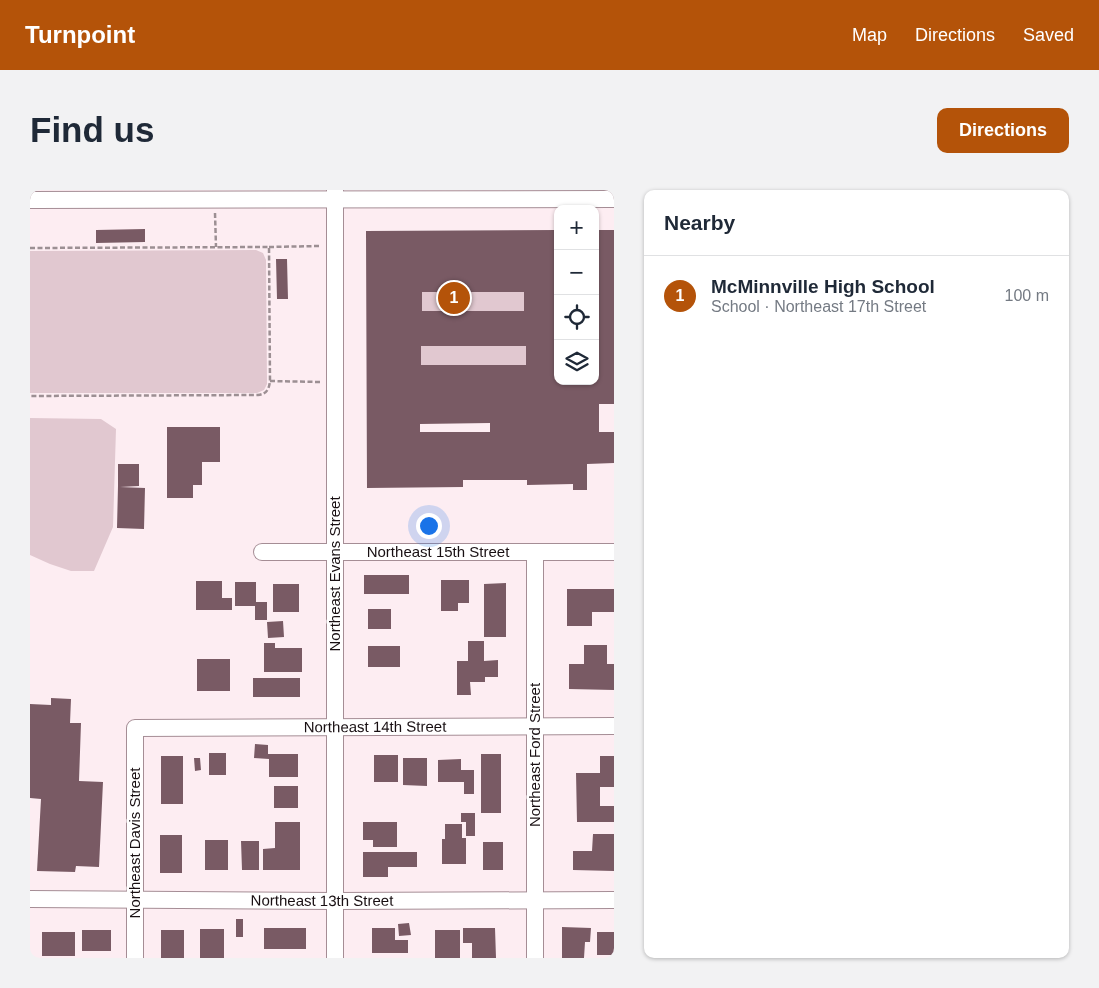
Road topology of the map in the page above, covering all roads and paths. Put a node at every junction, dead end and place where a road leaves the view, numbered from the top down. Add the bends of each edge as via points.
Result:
1 (561, 194) edge
2 (335, 195) edge
3 (221, 197) edge
4 (614, 199) edge
5 (30, 200) edge
6 (335, 246) junction
7 (216, 247) junction
8 (269, 247) junction
9 (30, 248) edge
10 (270, 381) junction
11 (335, 382) junction
12 (30, 396) edge
13 (262, 552) dead end
14 (335, 552) junction
15 (535, 552) junction
16 (614, 552) edge
17 (535, 726) junction
18 (614, 726) edge
19 (335, 727) junction
20 (136, 728) joint
21 (30, 899) edge
22 (136, 899) junction
23 (535, 900) junction
24 (614, 900) edge
25 (335, 901) junction
26 (136, 958) edge
27 (335, 958) edge
28 (535, 958) edge

1 - 2 street
1 - 4 street
2 - 3 street
2 - 6 street, Northeast Evans Street
3 - 5 street
3 - 7 path
6 - 8 path
6 - 11 street, Northeast Evans Street
7 - 8 path
7 - 9 path
8 - 10 path
10 - 11 path
10 - 12 path via 268,391 258,395
11 - 14 street, Northeast Evans Street
13 - 14 street, Northeast 15th Street
14 - 15 street, Northeast 15th Street
14 - 19 street, Northeast Evans Street
15 - 16 street, Northeast 15th Street
15 - 17 street, Northeast Ford Street
17 - 18 street, Northeast 14th Street
17 - 19 street, Northeast 14th Street
17 - 23 street, Northeast Ford Street
19 - 20 street, Northeast 14th Street
19 - 25 street, Northeast Evans Street
20 - 22 street, Northeast Davis Street
21 - 22 street, Northeast 13th Street
22 - 25 street, Northeast 13th Street
22 - 26 street, Northeast Davis Street
23 - 24 street, Northeast 13th Street
23 - 25 street, Northeast 13th Street
23 - 28 street, Northeast Ford Street
25 - 27 street, Northeast Evans Street

